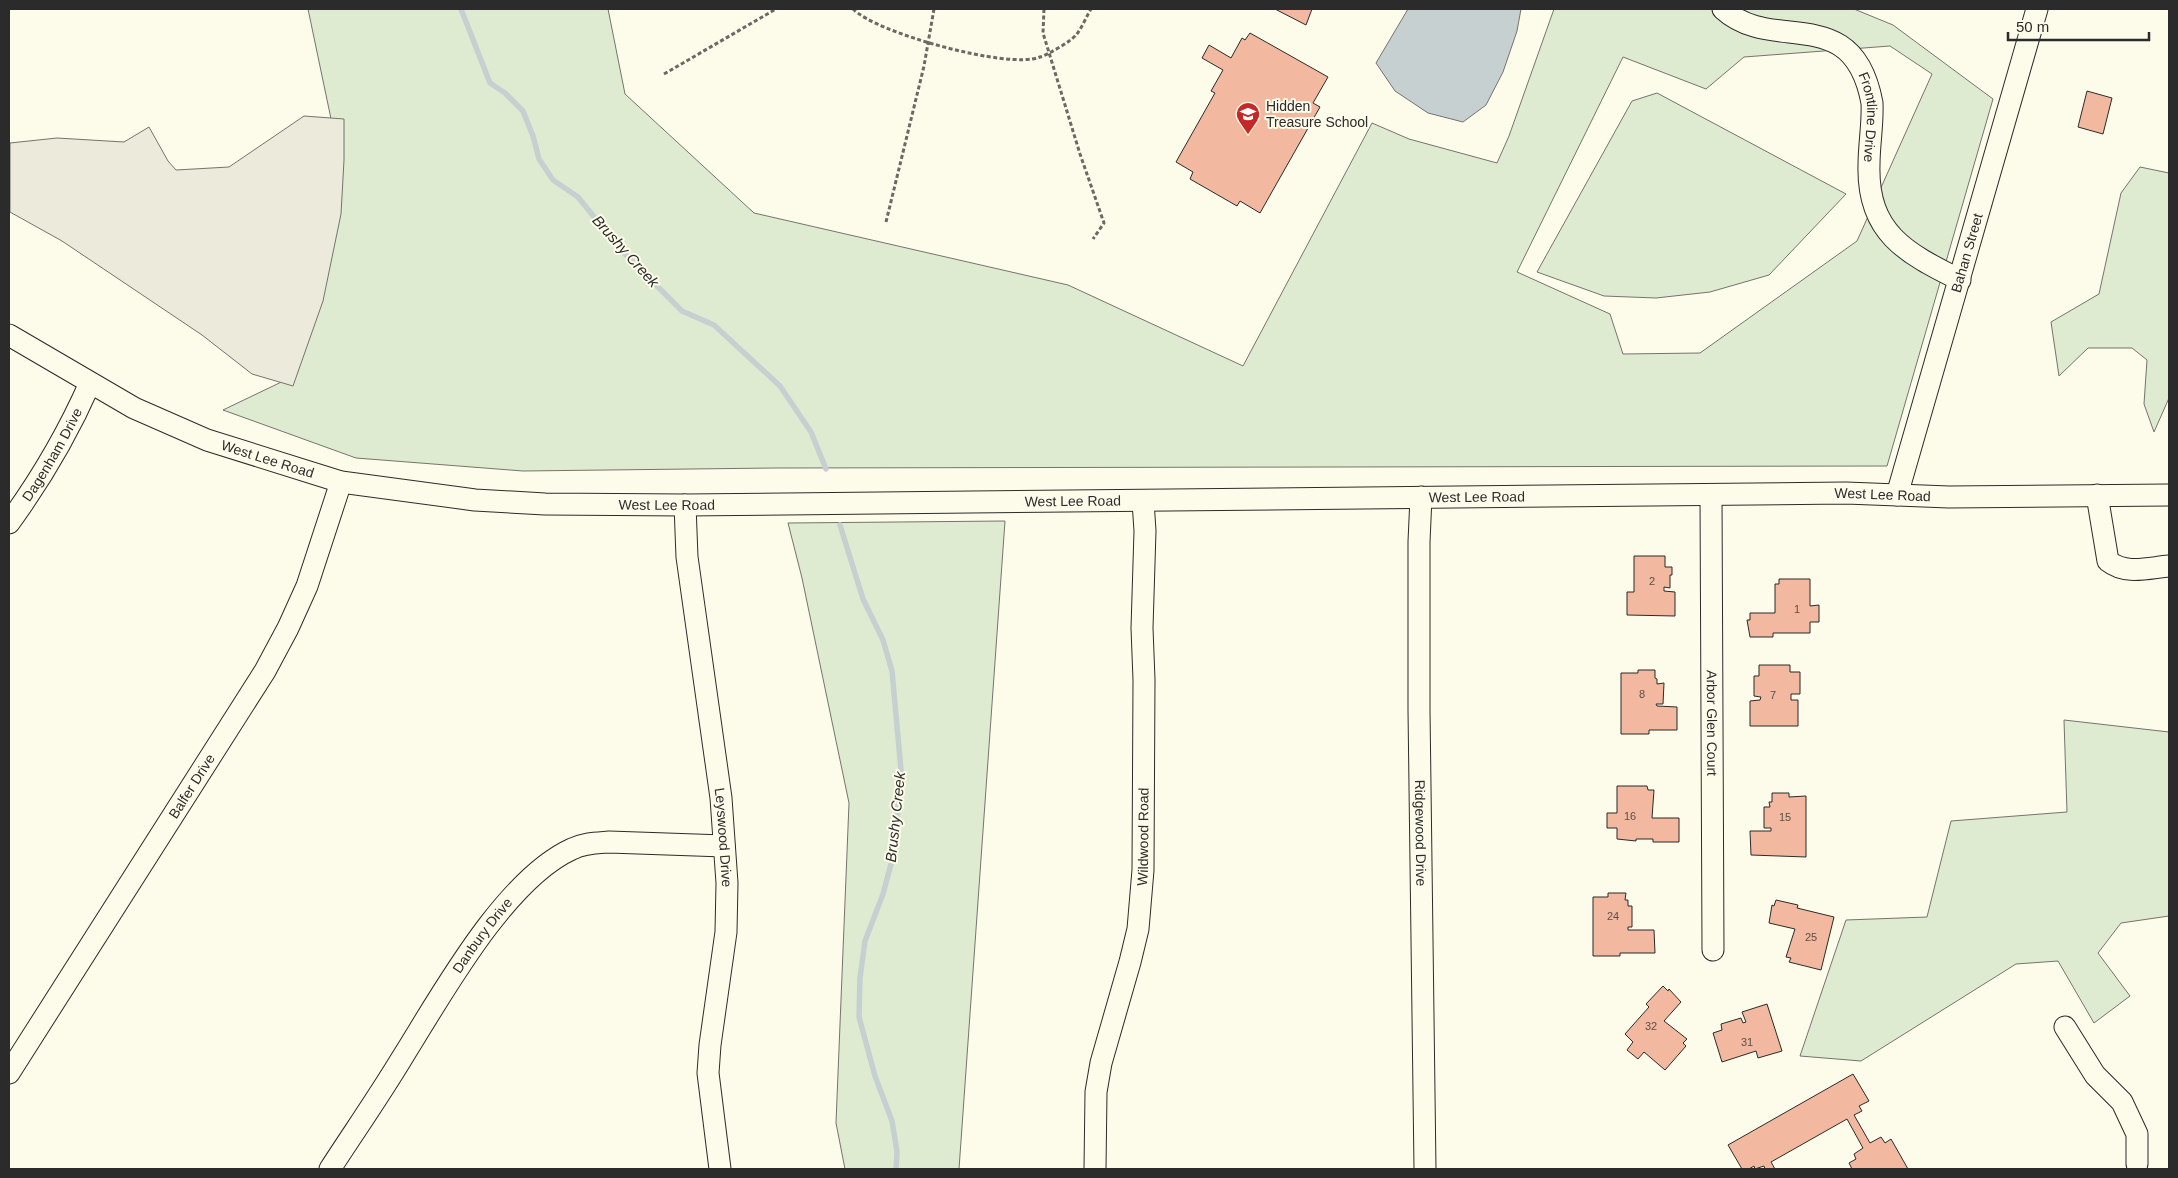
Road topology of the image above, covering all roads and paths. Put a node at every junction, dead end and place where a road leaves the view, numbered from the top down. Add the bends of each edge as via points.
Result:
1 (776, 9) edge
2 (853, 9) edge
3 (934, 9) edge
4 (1044, 9) edge
5 (1091, 9) edge
6 (1722, 9) edge
7 (2037, 9) edge
8 (929, 43) junction
9 (1050, 52) junction
10 (664, 74) dead end
11 (886, 222) dead end
12 (1093, 239) dead end
13 (1960, 280) junction
14 (9, 335) edge
15 (90, 383) junction
16 (341, 482) junction
17 (1711, 494) junction
18 (1897, 495) junction
19 (2097, 495) junction
20 (2169, 495) edge
21 (1421, 497) junction
22 (1143, 500) junction
23 (685, 505) junction
24 (9, 523) edge
25 (2169, 566) edge
26 (724, 846) junction
27 (1714, 950) dead end
28 (2065, 1026) dead end
29 (9, 1073) edge
30 (2135, 1168) edge
31 (330, 1169) edge
32 (720, 1169) edge
33 (1095, 1169) edge
34 (1425, 1169) edge

1 - 10 path
2 - 8 path via 889,29
3 - 8 path
4 - 9 path via 1043,32
5 - 9 path via 1076,36
6 - 13 street, Frontline Drive via 1750,24 1827,38 1851,55 1861,68 1870,90 1869,188 1876,214 1905,250
7 - 13 street, Bahan Street
8 - 9 path via 990,57 1023,60 1039,58
8 - 11 path
9 - 12 path via 1104,223
13 - 18 street, Bahan Street
14 - 15 street, West Lee Road
15 - 16 street, West Lee Road via 134,408 207,440
15 - 24 street, Dagenham Drive via 72,423
16 - 23 street, West Lee Road via 475,500
16 - 29 street, Balfer Drive via 307,586 265,671
17 - 18 street, West Lee Road
17 - 21 street, West Lee Road
17 - 27 street, Arbor Glen Court
18 - 19 street, West Lee Road
19 - 20 street, West Lee Road
19 - 25 street via 2108,561 2117,568 2130,570
21 - 22 street, West Lee Road
21 - 34 street, Ridgewood Drive via 1419,710
22 - 23 street, West Lee Road
22 - 33 street, Wildwood Road via 1143,870 1138,929 1096,1092
23 - 26 street, Leyswood Drive via 687,557 721,798
26 - 31 street, Danbury Drive via 590,843 571,849 534,876 491,923 447,986
26 - 32 street, Leyswood Drive via 726,932 708,1073
28 - 30 street via 2095,1076 2122,1102 2137,1134

